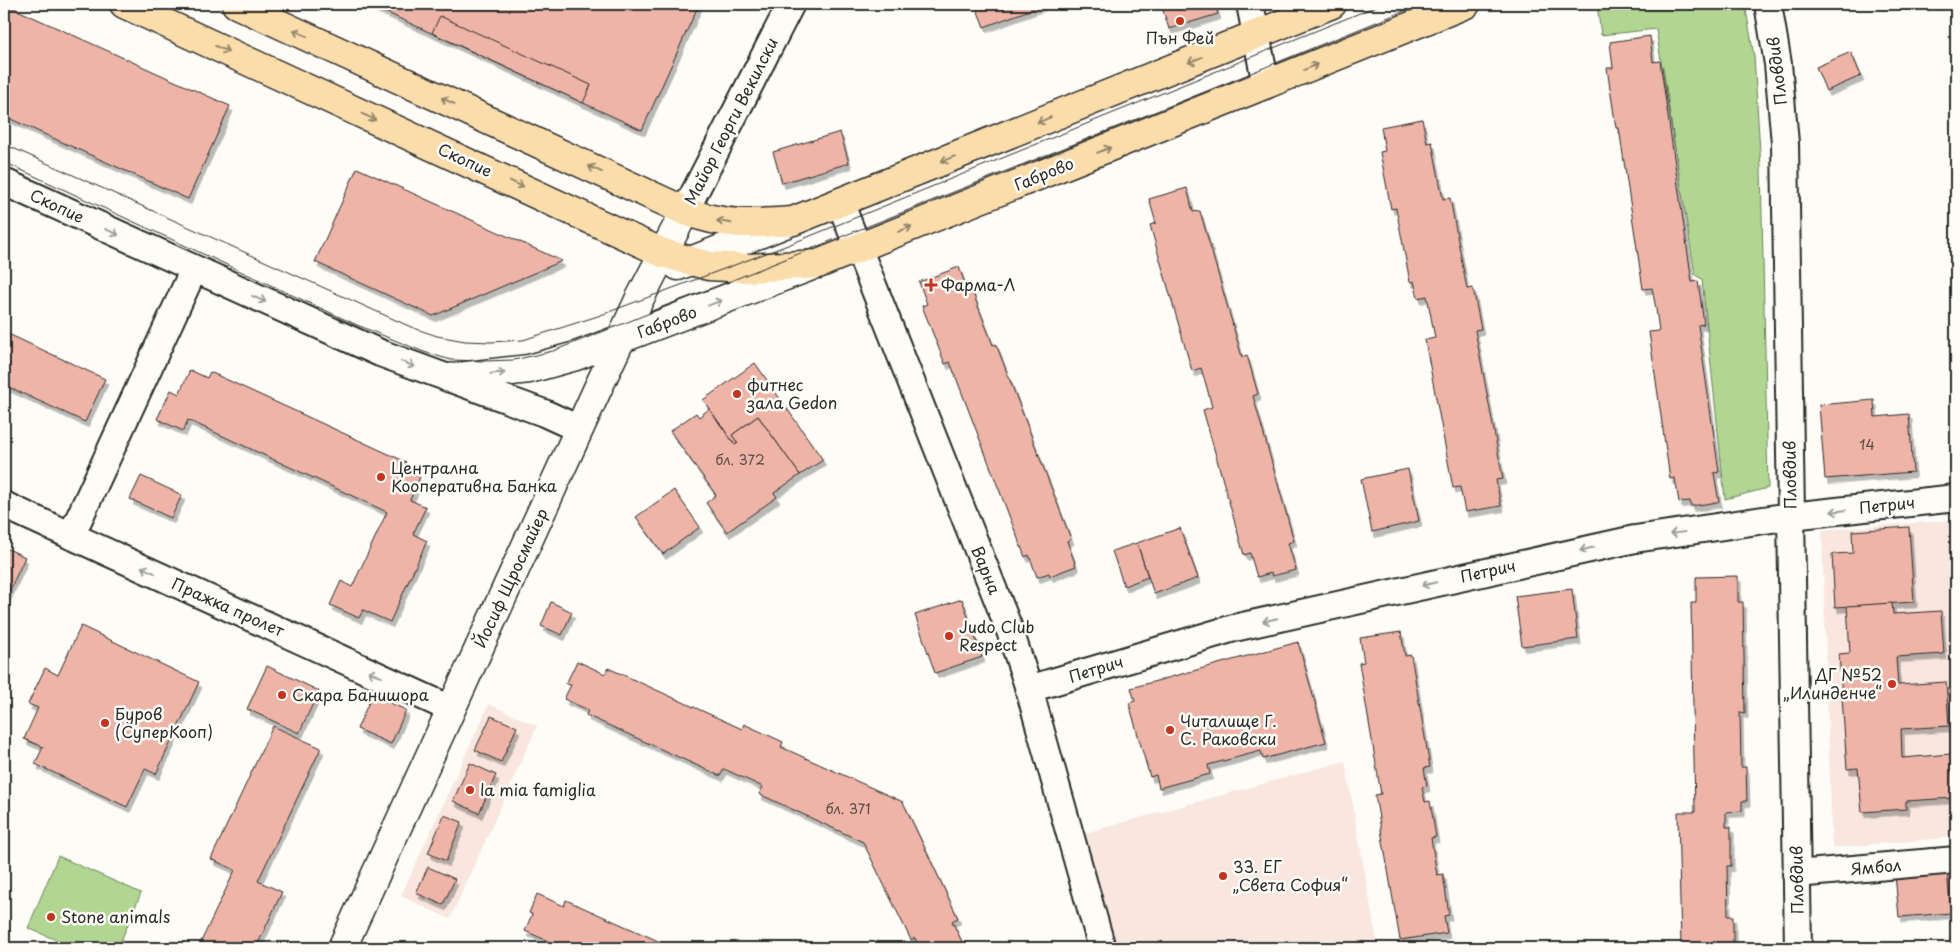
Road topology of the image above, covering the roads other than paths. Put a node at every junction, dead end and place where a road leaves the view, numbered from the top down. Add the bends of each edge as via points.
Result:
1 (124, 4) edge
2 (236, 4) edge
3 (792, 4) edge
4 (1250, 4) edge
5 (1332, 4) edge
6 (1466, 4) edge
7 (1768, 4) edge
8 (1256, 35) junction
9 (1266, 85) junction
10 (4, 182) edge
11 (840, 202) junction
12 (685, 211) junction
13 (793, 220) junction
14 (859, 248) junction
15 (690, 261) junction
16 (818, 264) junction
17 (657, 265) junction
18 (194, 270) junction
19 (621, 339) junction
20 (449, 378) junction
21 (579, 429) junction
22 (1956, 498) edge
23 (4, 505) edge
24 (1791, 516) junction
25 (71, 536) junction
26 (1029, 689) junction
27 (451, 709) junction
28 (1956, 860) edge
29 (1796, 874) junction
30 (342, 948) edge
31 (1102, 948) edge
32 (1798, 948) edge

1 -> 17 main road, Скопие
12 -> 2 main road
3 - 12 street, Майор Георги Векилски
4 - 8 street
5 - 8 main road
9 -> 6 main road, Габрово
7 - 24 street, Пловдив via 1778,64 1785,142
8 - 9 street
8 -> 11 main road
14 -> 9 main road, Габрово
10 -> 18 street, Скопие
11 - 13 main road
11 - 14 street, Варна
13 -> 12 main road via 727,223
12 - 17 street, Йосиф Щросмайер
13 - 15 street
14 - 16 main road, Габрово
14 - 26 street, Варна via 1010,631
15 - 16 main road, Скопие via 709,266 747,268
15 - 17 main road, Скопие
19 -> 16 street, Габрово
17 - 19 street, Йосиф Щросмайер
18 -> 20 street, Скопие via 380,353
18 - 25 street
20 -> 19 street, Габрово via 528,369
19 - 21 street, Йосиф Щросмайер
20 - 21 street, Скопие
21 - 27 street, Йосиф Щросмайер
22 -> 24 street, Петрич
23 - 25 street, Пражка пролет
24 -> 26 street, Петрич via 1635,539 1234,628
24 - 29 street, Пловдив
27 -> 25 street, Пражка пролет
26 - 31 street, Варна
27 - 30 street, Йосиф Щросмайер
28 - 29 street, Ямбол
29 - 32 street, Пловдив

